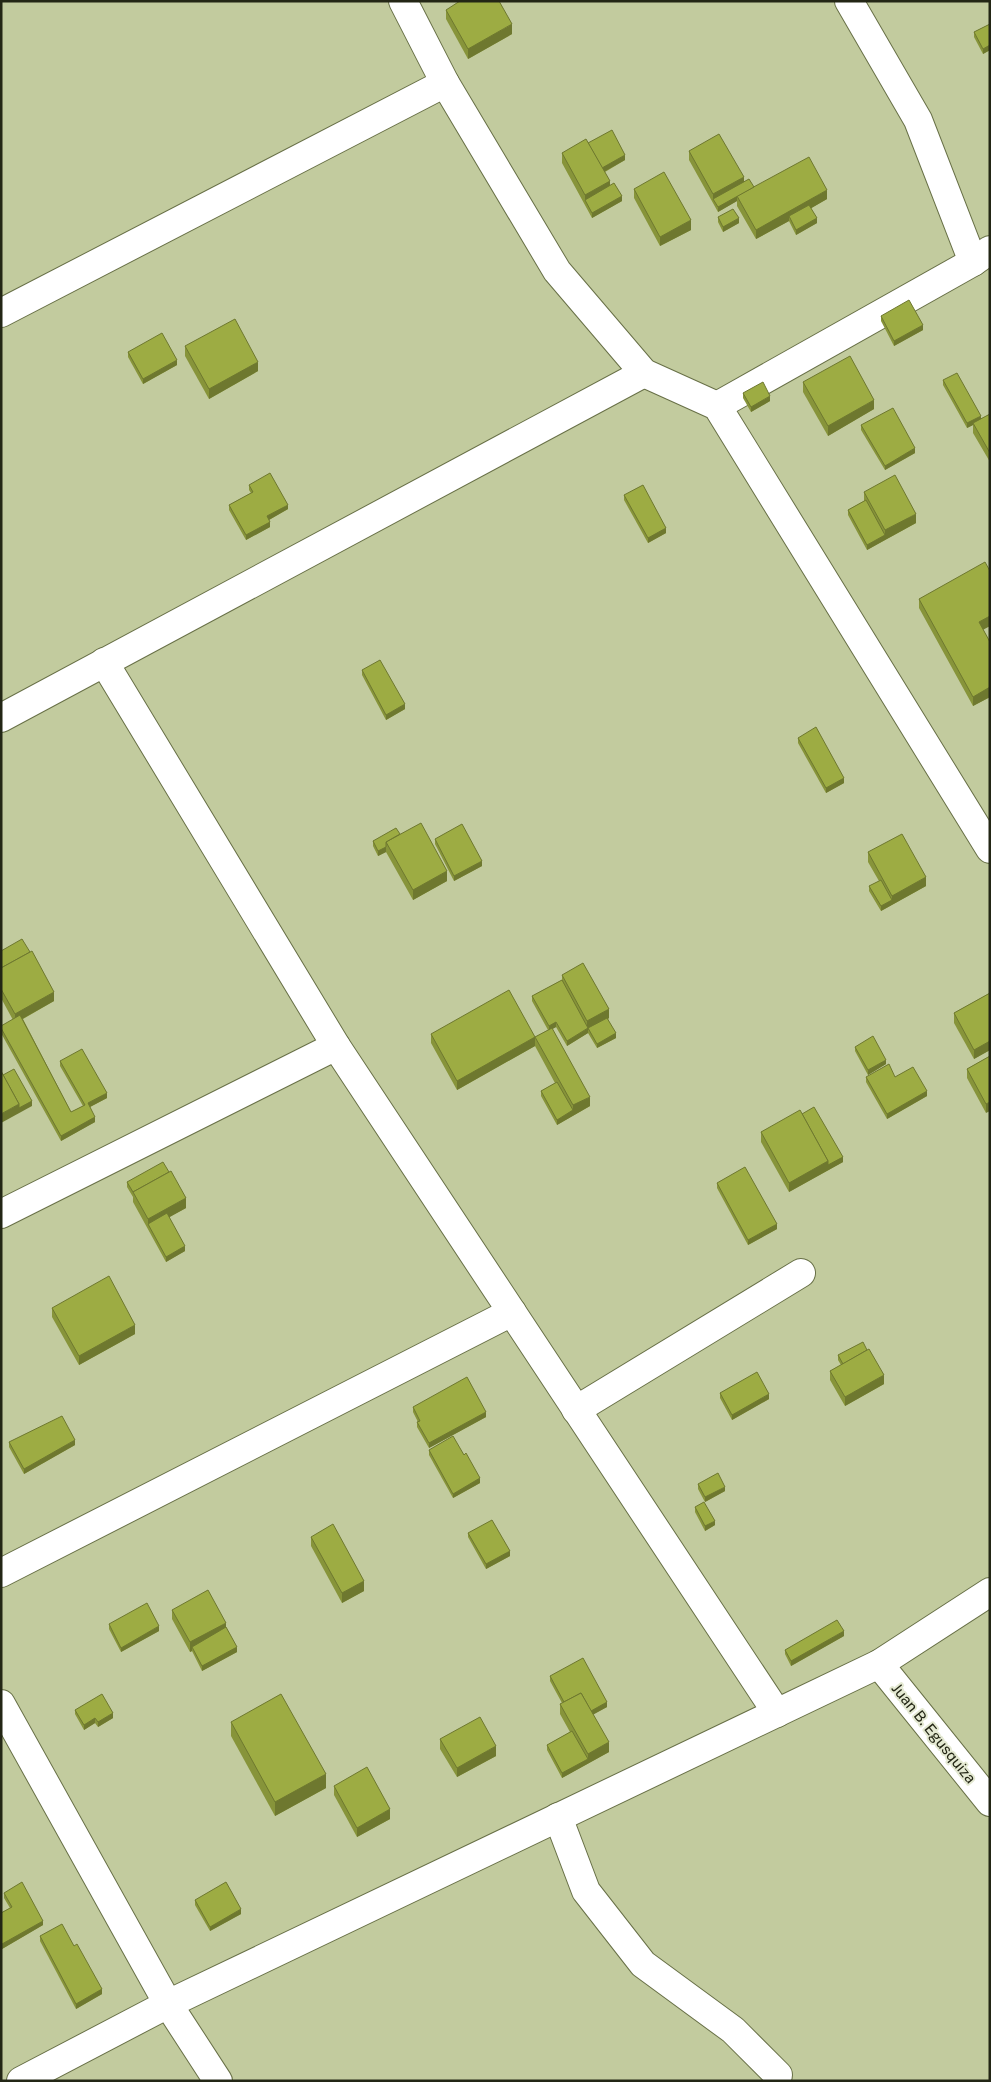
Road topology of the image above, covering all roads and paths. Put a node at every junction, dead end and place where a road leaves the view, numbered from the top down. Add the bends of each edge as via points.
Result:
1 (402, 1) edge
2 (849, 1) edge
3 (445, 83) junction
4 (981, 256) edge
5 (1, 313) edge
6 (644, 373) junction
7 (717, 406) junction
8 (104, 662) junction
9 (1, 718) edge
10 (990, 849) edge
11 (336, 1046) junction
12 (1, 1214) edge
13 (801, 1273) dead end
14 (512, 1312) junction
15 (576, 1410) junction
16 (1, 1573) edge
17 (990, 1592) edge
18 (879, 1664) junction
19 (1, 1704) edge
20 (777, 1713) junction
21 (990, 1802) edge
22 (558, 1817) junction
23 (168, 2004) junction
24 (778, 2075) dead end
25 (21, 2081) edge
26 (218, 2081) edge

1 - 3 street
2 - 4 street via 918,120
3 - 5 street
3 - 6 street via 557,271
4 - 7 street
6 - 7 street
6 - 8 street
7 - 10 street
8 - 9 street
8 - 11 street
11 - 12 street
11 - 14 street
13 - 15 street
14 - 15 street
14 - 16 street
15 - 20 street
17 - 18 street
18 - 20 street
18 - 21 street, Juan B. Egusquiza
19 - 23 street
20 - 22 street
22 - 23 street
22 - 24 street via 586,1891 643,1964 733,2030
23 - 25 street
23 - 26 street

